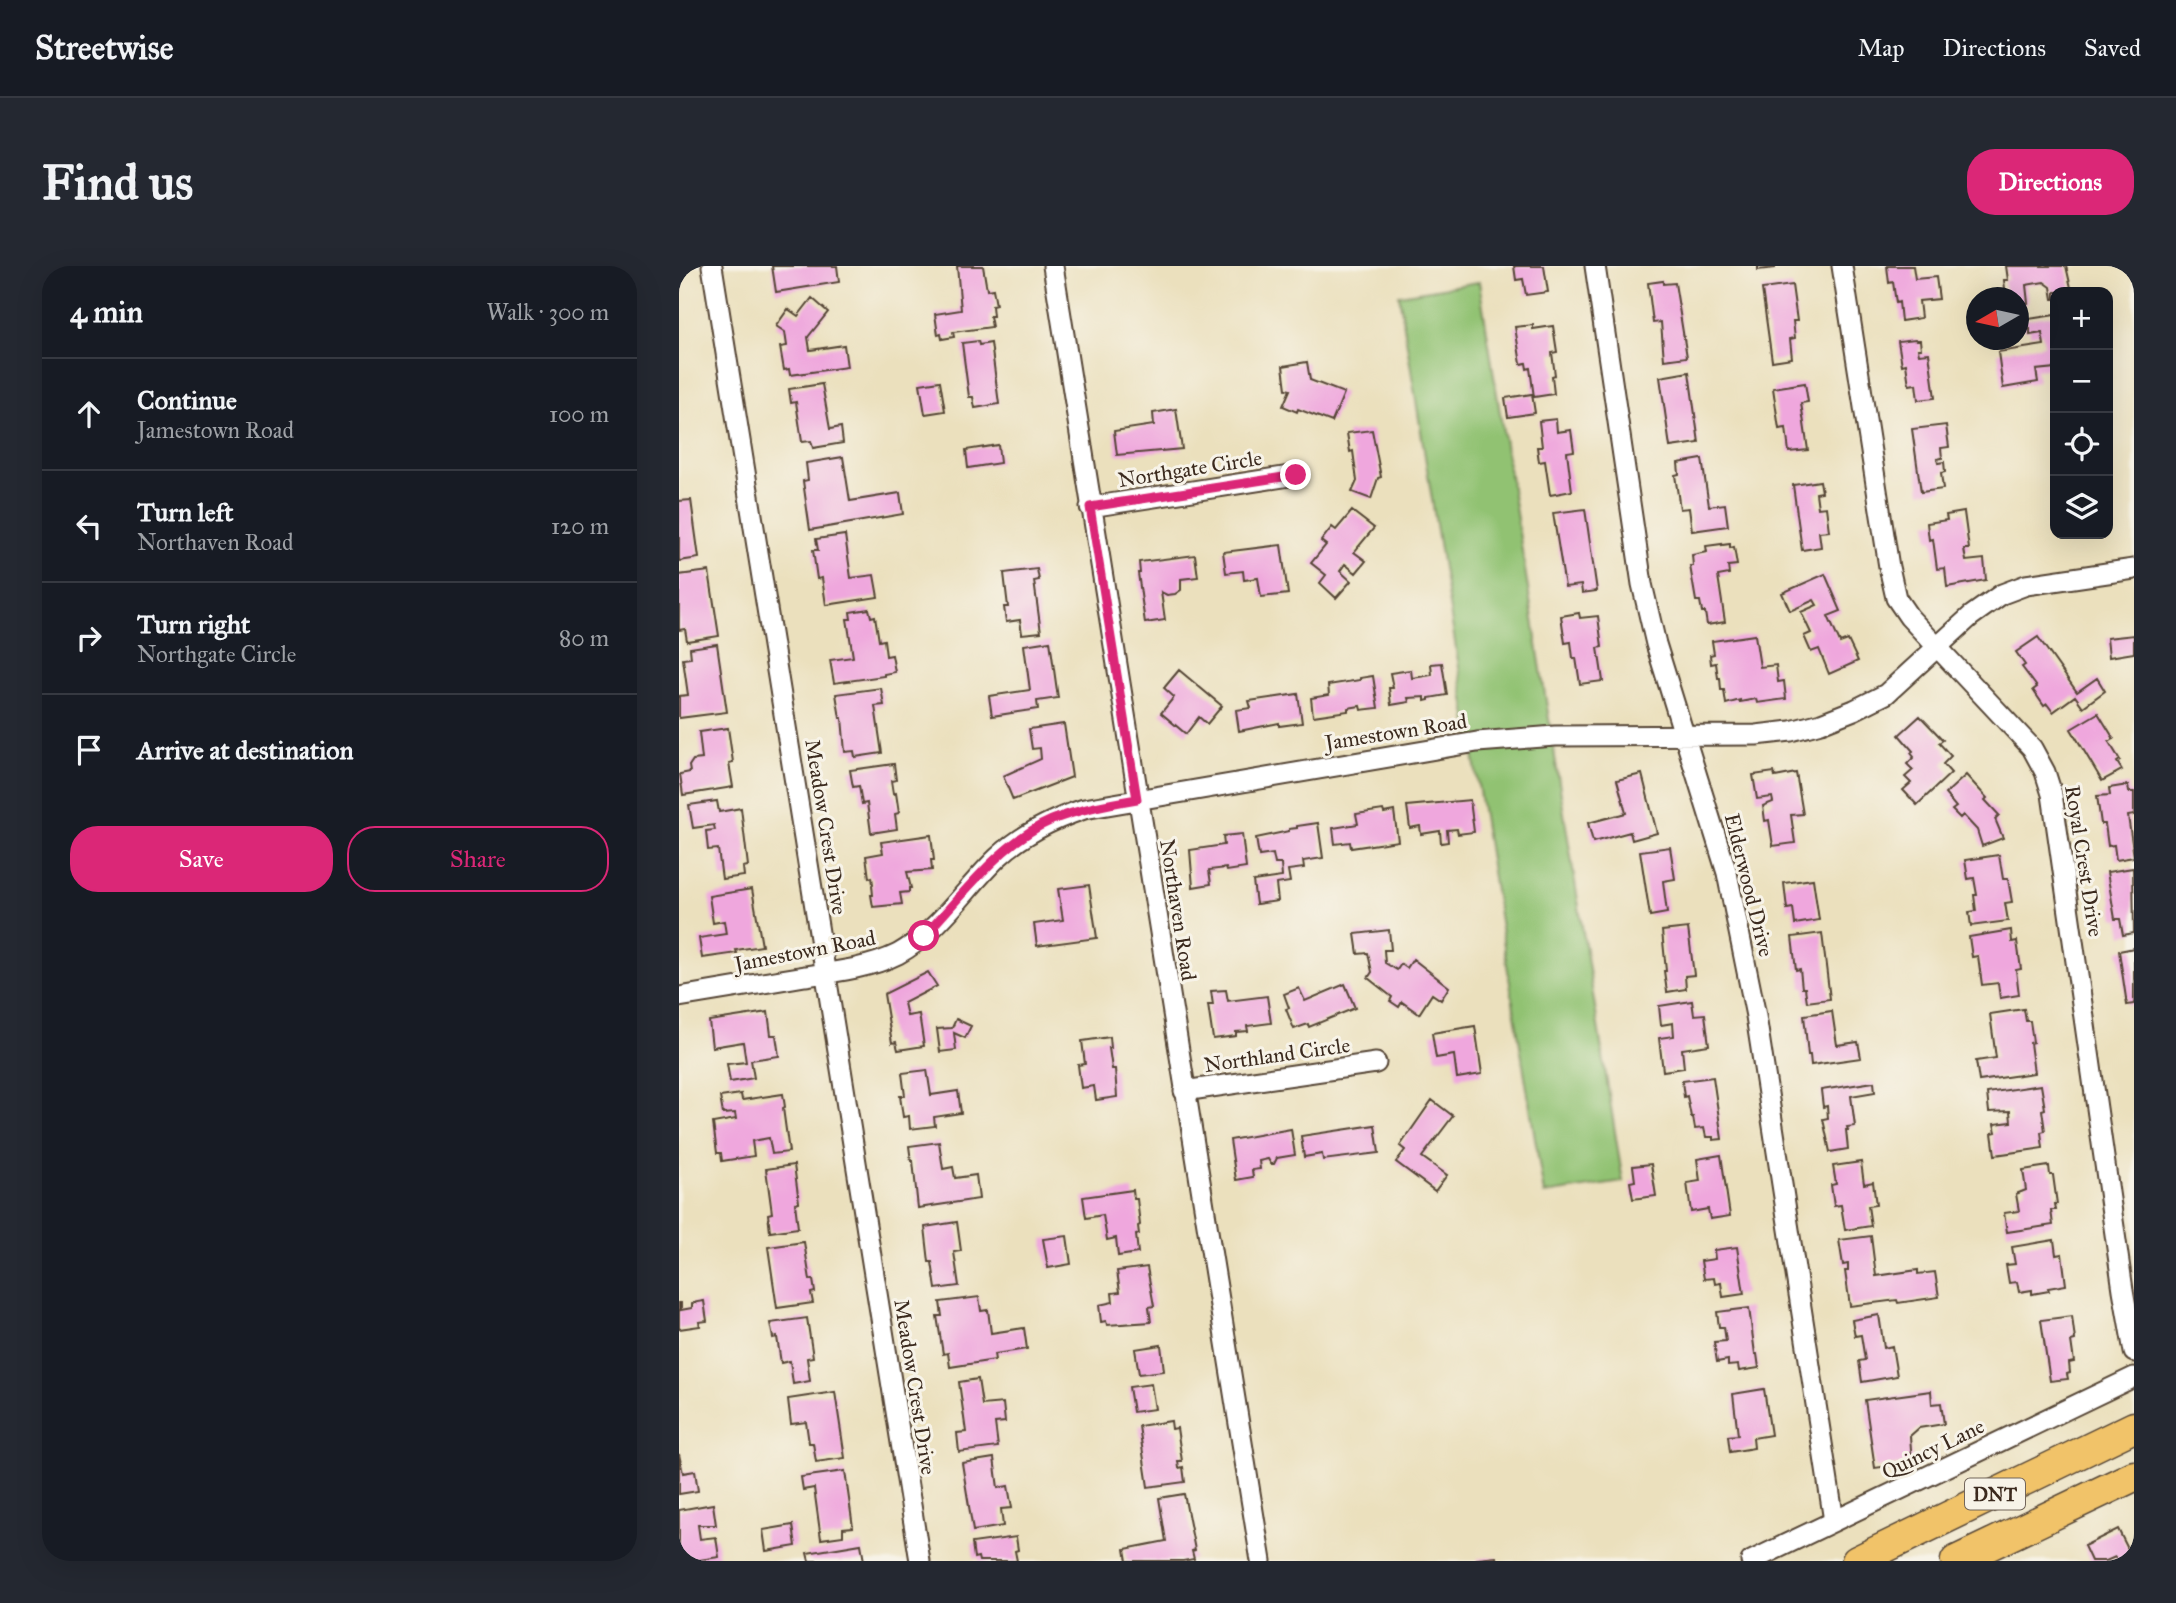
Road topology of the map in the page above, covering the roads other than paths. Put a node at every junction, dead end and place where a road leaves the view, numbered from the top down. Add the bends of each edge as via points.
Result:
1 (712, 266) edge
2 (1053, 266) edge
3 (1595, 266) edge
4 (1842, 266) edge
5 (1296, 475) dead end
6 (1090, 507) junction
7 (2134, 569) edge
8 (1936, 646) junction
9 (1685, 737) junction
10 (1137, 799) junction
11 (826, 973) junction
12 (679, 997) edge
13 (1376, 1063) dead end
14 (1185, 1091) junction
15 (2134, 1352) edge
16 (2134, 1377) edge
17 (2134, 1427) edge
18 (2134, 1476) edge
19 (1834, 1521) junction
20 (920, 1561) edge
21 (1261, 1561) edge
22 (1751, 1561) edge
23 (1857, 1561) edge
24 (1956, 1561) edge

1 - 11 street, Meadow Crest Drive
2 - 6 street, Northaven Road
3 - 9 street, Elderwood Drive via 1642,584
4 - 8 street, Royal Crest Drive via 1896,598
5 - 6 street, Northgate Circle
6 - 10 street, Northaven Road
7 - 8 street, Jamestown Road via 2026,585 2002,594
8 - 9 street, Jamestown Road via 1885,694 1821,723 1756,735
8 - 15 street, Royal Crest Drive via 2032,748 2052,794
9 - 10 street, Jamestown Road via 1477,741
9 - 19 street, Elderwood Drive via 1727,873 1756,1016
10 - 11 street, Jamestown Road via 1050,821 997,858 924,936 897,954
10 - 14 street, Northaven Road
11 - 12 street, Jamestown Road
11 - 20 street, Meadow Crest Drive
13 - 14 street, Northland Circle
14 - 21 street, Northaven Road
16 - 19 street, Quincy Lane
17 - 23 highway, DNT
18 - 24 highway, DNT
19 - 22 street, Quincy Lane

